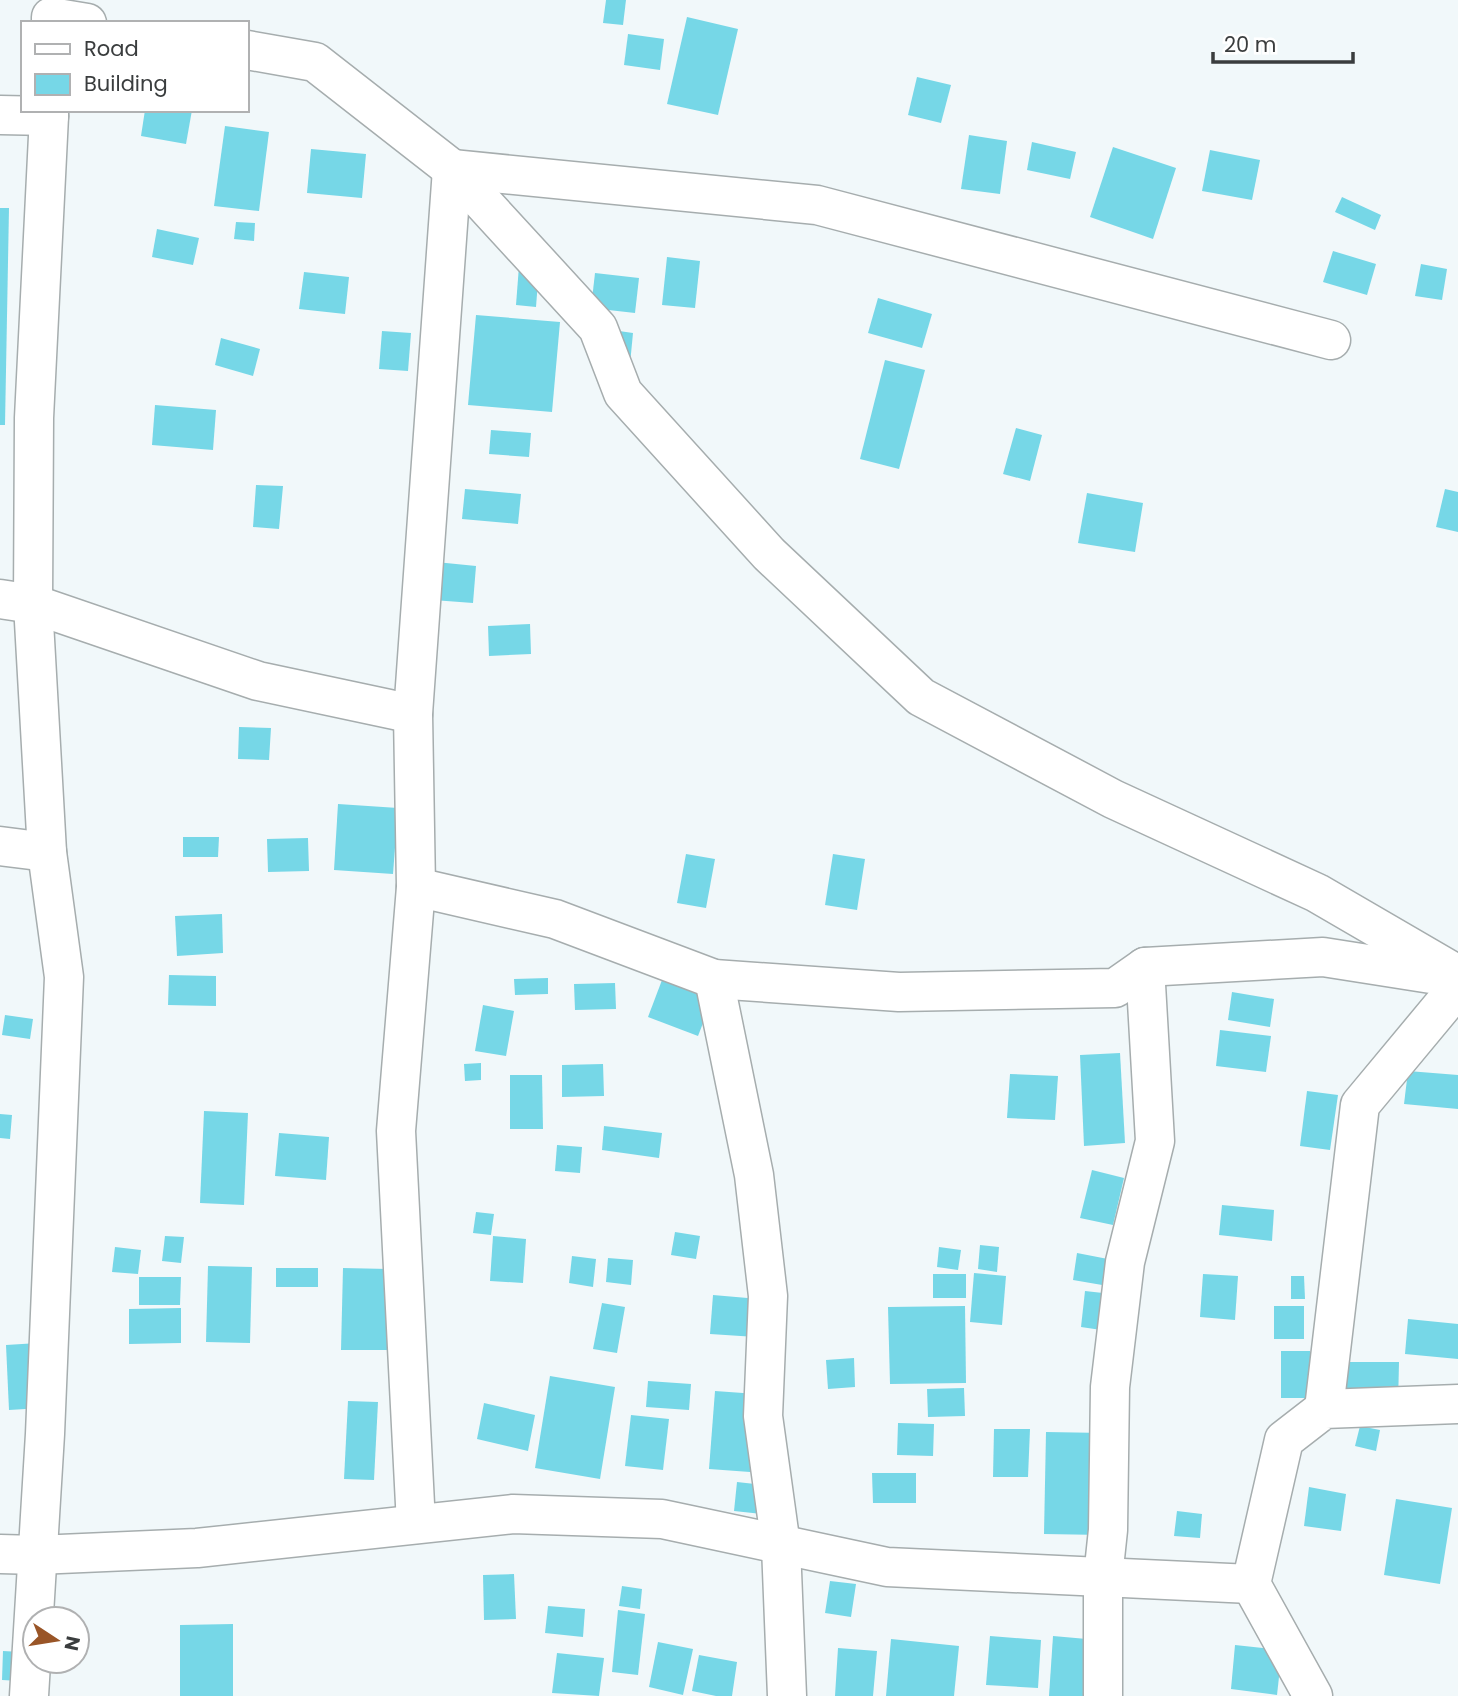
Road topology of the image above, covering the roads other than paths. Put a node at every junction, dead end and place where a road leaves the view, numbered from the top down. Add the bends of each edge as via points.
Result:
1 (51, 21) edge
2 (77, 21) edge
3 (248, 50) edge
4 (49, 113) edge
5 (0, 115) edge
6 (452, 169) junction
7 (1331, 340) dead end
8 (17, 601) edge
9 (414, 714) junction
10 (0, 846) edge
11 (47, 852) junction
12 (416, 887) junction
13 (1145, 967) junction
14 (1458, 977) edge
15 (715, 979) junction
16 (1458, 987) edge
17 (1458, 1404) edge
18 (1324, 1409) junction
19 (416, 1524) junction
20 (781, 1546) junction
21 (0, 1553) edge
22 (37, 1555) junction
23 (1103, 1577) junction
24 (1251, 1584) junction
25 (29, 1696) edge
26 (787, 1696) edge
27 (1102, 1696) edge
28 (1313, 1696) edge

1 - 2 street via 51,16
3 - 6 street via 315,62
4 - 5 street
4 - 8 street via 34,418
6 - 7 street via 817,205
6 - 9 street
6 - 14 street via 598,328 623,393 769,554 921,697 1113,799 1317,893
8 - 9 street via 258,681
8 - 11 street
9 - 12 street
10 - 11 street
11 - 22 street via 64,977
12 - 15 street via 555,919
12 - 19 street via 396,1131
13 - 14 street via 1323,957
13 - 15 street via 1115,988 899,992
13 - 23 street via 1155,1141 1125,1262 1110,1387
15 - 20 street via 754,1175 767,1282 763,1416
16 - 18 street via 1360,1105
17 - 18 street
18 - 24 street via 1283,1440
19 - 20 street via 513,1514 662,1519
19 - 22 street via 197,1548
20 - 23 street via 887,1567
20 - 26 street
21 - 22 street
22 - 25 street
23 - 24 street
23 - 27 street
24 - 28 street

